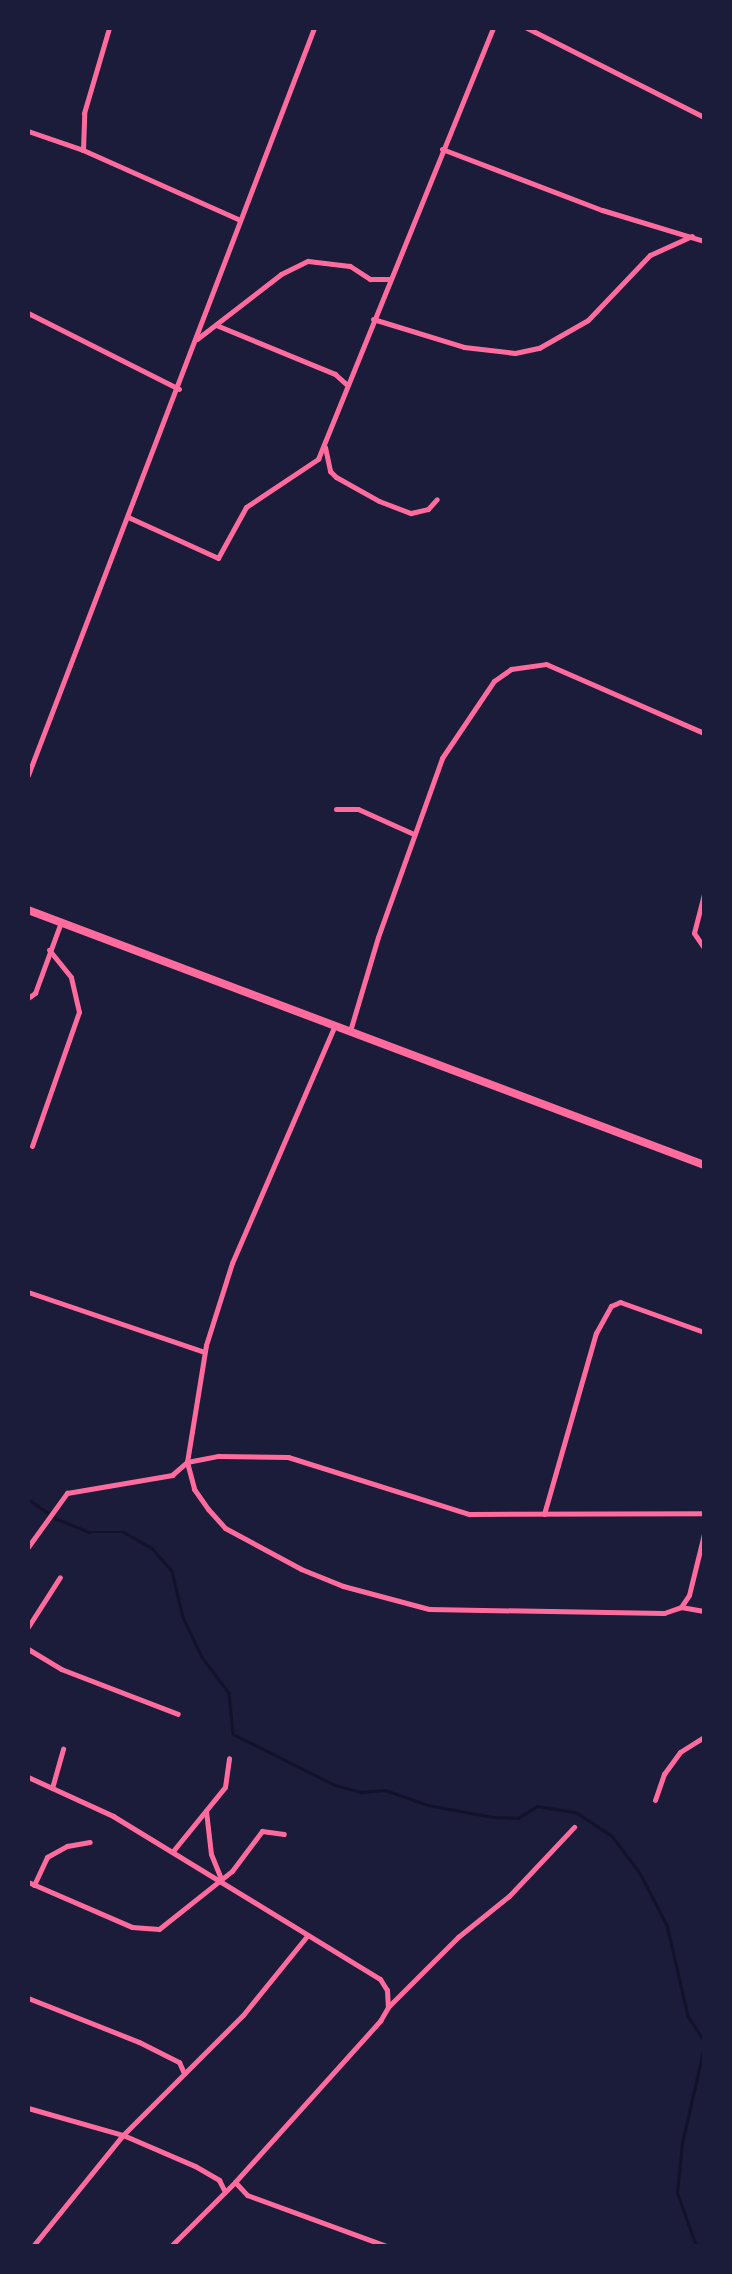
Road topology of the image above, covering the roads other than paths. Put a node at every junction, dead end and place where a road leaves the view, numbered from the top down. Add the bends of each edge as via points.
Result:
1 (109, 28) edge
2 (314, 28) edge
3 (493, 28) edge
4 (527, 28) edge
5 (704, 117) edge
6 (28, 131) edge
7 (442, 149) junction
8 (83, 150) junction
9 (240, 220) junction
10 (692, 236) junction
11 (704, 241) edge
12 (389, 279) junction
13 (28, 313) edge
14 (373, 319) junction
15 (216, 325) junction
16 (197, 339) junction
17 (346, 384) junction
18 (179, 389) junction
19 (325, 444) junction
20 (437, 499) dead end
21 (128, 517) junction
22 (704, 733) edge
23 (28, 775) edge
24 (336, 809) dead end
25 (414, 834) junction
26 (704, 894) edge
27 (28, 910) edge
28 (61, 922) junction
29 (704, 948) edge
30 (50, 950) junction
31 (28, 998) edge
32 (335, 1025) junction
33 (349, 1031) junction
34 (32, 1146) dead end
35 (704, 1166) edge
36 (28, 1292) edge
37 (704, 1332) edge
38 (204, 1352) junction
39 (187, 1462) junction
40 (704, 1513) edge
41 (544, 1514) junction
42 (704, 1534) edge
43 (28, 1547) edge
44 (60, 1577) dead end
45 (681, 1607) junction
46 (704, 1611) edge
47 (28, 1627) edge
48 (28, 1649) edge
49 (178, 1714) dead end
50 (704, 1737) edge
51 (63, 1749) dead end
52 (229, 1758) dead end
53 (28, 1777) edge
54 (52, 1788) junction
55 (655, 1800) dead end
56 (206, 1811) junction
57 (574, 1827) dead end
58 (284, 1834) dead end
59 (90, 1842) dead end
60 (173, 1850) junction
61 (221, 1881) junction
62 (31, 1884) edge
63 (307, 1936) junction
64 (28, 1998) edge
65 (388, 2007) junction
66 (183, 2071) junction
67 (28, 2108) edge
68 (123, 2135) junction
69 (235, 2182) junction
70 (225, 2192) junction
71 (33, 2246) edge
72 (171, 2246) edge
73 (386, 2246) edge

1 - 8 street via 84,113
2 - 9 street
3 - 7 street
4 - 5 street
6 - 8 street
7 - 10 street via 602,210
7 - 12 street
8 - 9 street
9 - 16 street
10 - 11 street
10 - 14 street via 650,255 588,320 539,348 515,354 464,347
12 - 14 street
12 - 15 street via 370,279 350,266 308,261 281,274
13 - 18 street
14 - 17 street
15 - 16 street
15 - 17 street via 335,374
16 - 18 street
17 - 19 street
18 - 21 street
19 - 20 street via 330,471 360,492 411,513 428,509
19 - 21 street via 314,464 246,507 218,558
21 - 23 street
22 - 25 street via 567,670 529,663 510,668 494,681 442,758
24 - 25 street via 358,809
25 - 33 street
26 - 29 street via 694,933
27 - 28 main road
28 - 30 street
28 - 32 main road
30 - 31 street via 35,993
30 - 34 street via 71,977 79,1012
32 - 33 main road
32 - 38 street via 232,1263
33 - 35 main road
36 - 38 street
37 - 41 street via 620,1302 607,1310 596,1333
38 - 39 street
39 - 41 street via 265,1454 319,1466 469,1514
39 - 43 street via 172,1475 67,1493
39 - 45 street via 194,1489 225,1528 259,1549 342,1586 429,1609 664,1612
40 - 41 street
42 - 45 street via 696,1573
44 - 47 street
45 - 46 street
48 - 49 street via 61,1669
50 - 55 street via 680,1752 664,1774
51 - 54 street
52 - 56 street via 225,1787
53 - 54 street
54 - 60 street
56 - 60 street
56 - 61 street via 211,1854
57 - 65 street via 509,1896 458,1937
58 - 61 street via 262,1831
59 - 62 street via 66,1846 47,1857
60 - 61 street
61 - 62 street via 175,1920 146,1931
61 - 63 street
63 - 65 street via 380,1979 387,1990
63 - 66 street via 251,2006
64 - 66 street via 139,2042 179,2062
65 - 69 street
66 - 68 street
67 - 68 street
68 - 70 street via 208,2172
68 - 71 street
69 - 70 street
69 - 73 street via 247,2196
70 - 72 street

